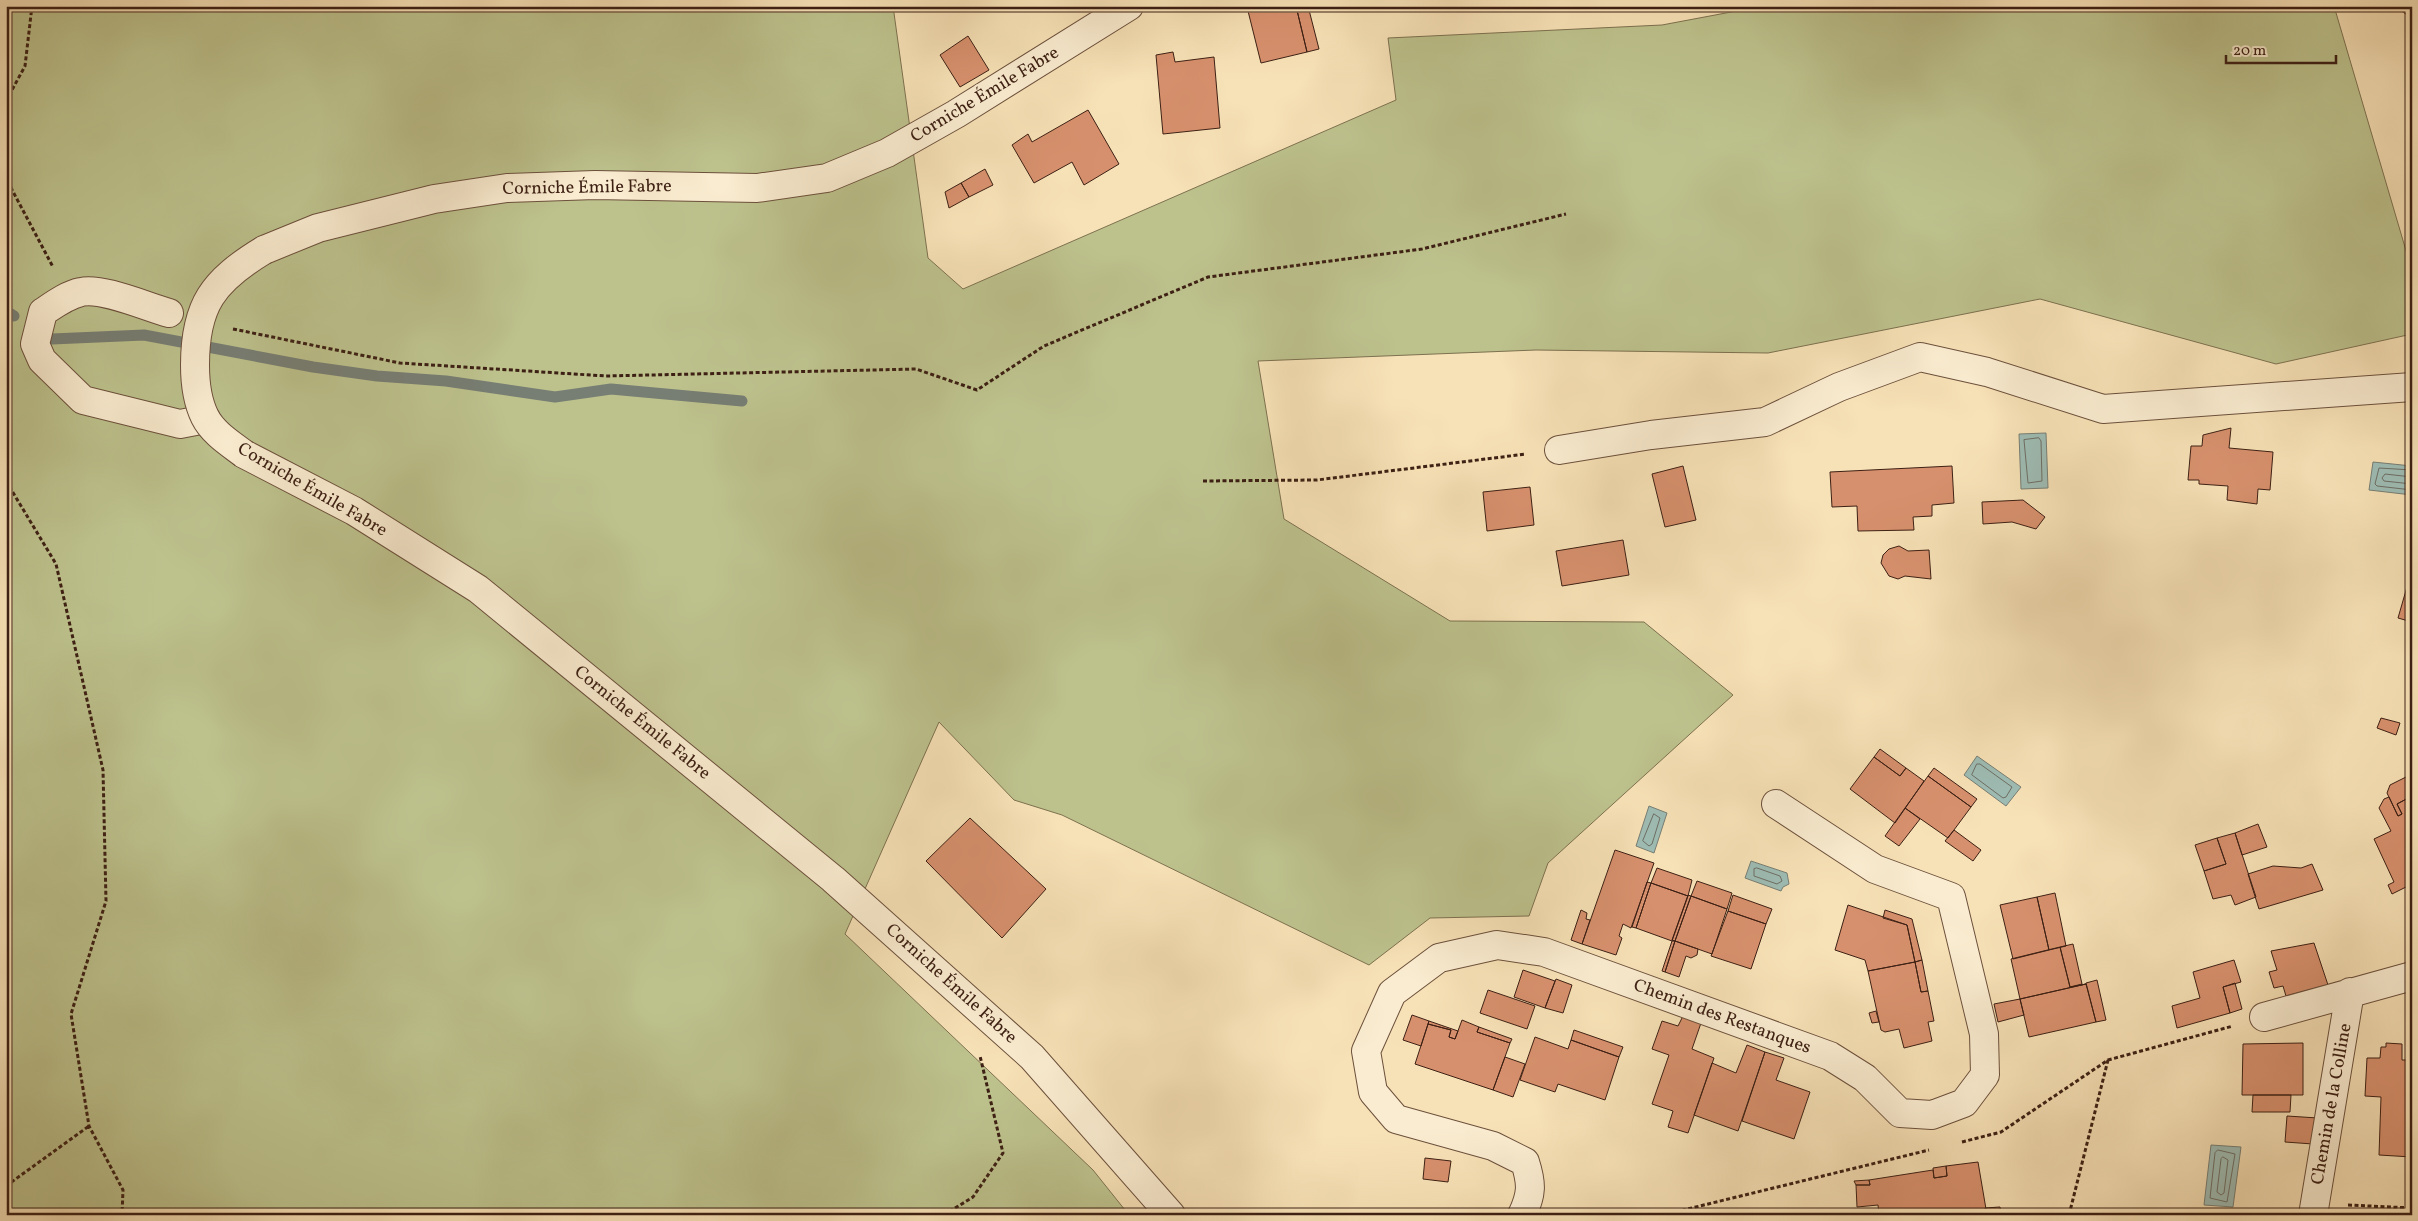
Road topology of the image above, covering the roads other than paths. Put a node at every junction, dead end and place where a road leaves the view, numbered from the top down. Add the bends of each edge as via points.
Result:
1 (1130, 6) edge
2 (169, 313) dead end
3 (2412, 387) edge
4 (206, 419) junction
5 (1559, 450) road end
6 (1776, 804) dead end
7 (2412, 976) edge
8 (2350, 992) junction
9 (2264, 1017) dead end
10 (2314, 1209) edge
11 (1171, 1215) edge
12 (1522, 1215) edge

1 - 4 street, Corniche Émile Fabre, bridge via 956,114 887,153 827,178 757,188 595,185 507,188 434,199 318,228 264,250 236,268 206,301 200,316 195,345 195,382
2 - 4 street via 112,294 83,291 66,297 43,312 35,344 42,360 83,400 180,424
3 - 5 street via 2103,409 1987,372 1920,357 1839,387 1765,422
4 - 11 street, Corniche Émile Fabre, bridge via 244,454 354,511 478,589 818,867 1032,1057
6 - 12 street, Chemin des Restanques via 1875,869 1951,897 1984,1034 1985,1076 1964,1103 1932,1115 1900,1113 1865,1078 1830,1056 1544,952 1497,945 1439,958 1392,993 1366,1051 1373,1092 1396,1119 1493,1146 1525,1162 1531,1180 1530,1199
7 - 8 street, Chemin de la Colline
8 - 9 street, Chemin de la Colline
8 - 10 street, Chemin de la Colline

